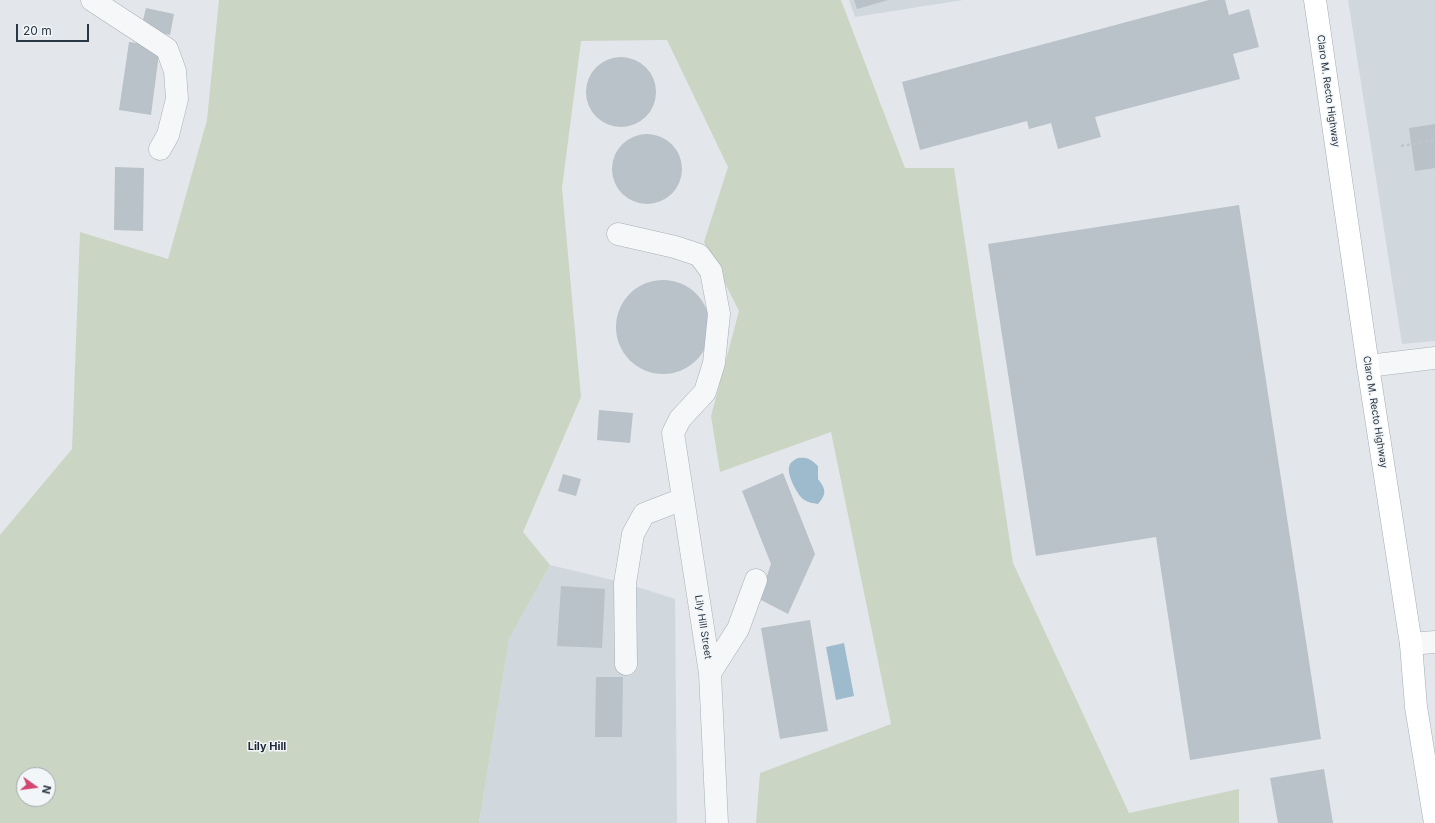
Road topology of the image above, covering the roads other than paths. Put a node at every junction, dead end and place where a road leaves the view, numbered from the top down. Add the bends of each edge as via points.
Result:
1 (92, 0) edge
2 (1315, 0) edge
3 (160, 149) dead end
4 (618, 234) dead end
5 (1435, 358) edge
6 (1368, 366) junction
7 (683, 499) junction
8 (756, 580) dead end
9 (1435, 642) edge
10 (1411, 644) junction
11 (626, 664) dead end
12 (710, 673) junction
13 (717, 823) edge
14 (1435, 823) edge

1 - 3 street via 167,49 175,71 178,99 168,135
2 - 6 main road, Claro M. Recto Highway
4 - 7 street, Lily Hill Street via 698,255 711,271 719,314 714,362 705,392 680,419 673,433
5 - 6 street
6 - 10 main road, Claro M. Recto Highway
7 - 11 street via 644,514 633,534 625,583
7 - 12 street, Lily Hill Street
8 - 12 street via 738,628
9 - 10 street
10 - 14 main road, Claro M. Recto Highway via 1416,707
12 - 13 street, Lily Hill Street

